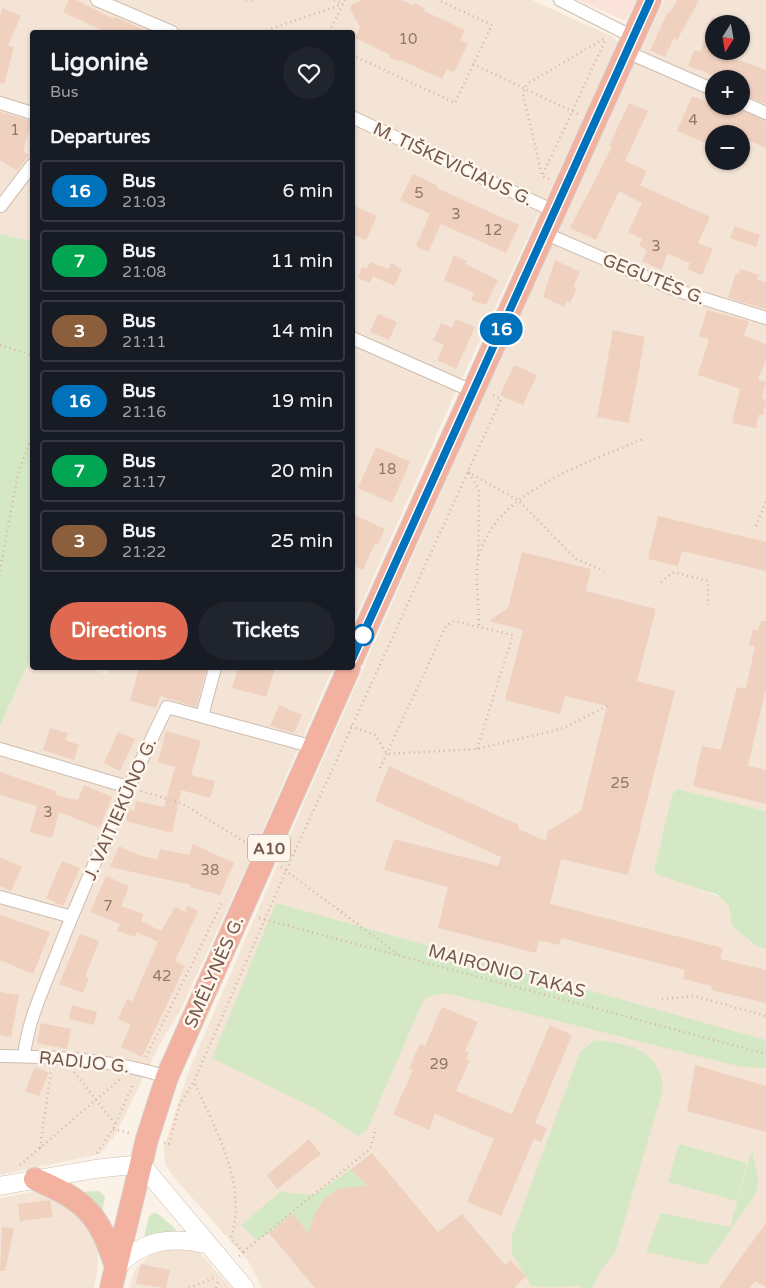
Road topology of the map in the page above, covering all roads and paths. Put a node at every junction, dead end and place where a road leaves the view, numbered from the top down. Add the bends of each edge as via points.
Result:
1 (97, 0) edge
2 (246, 0) edge
3 (256, 0) edge
4 (334, 0) edge
5 (345, 0) edge
6 (438, 0) edge
7 (560, 0) edge
8 (650, 0) edge
9 (343, 4) junction
10 (166, 30) edge
11 (268, 30) edge
12 (330, 30) edge
13 (606, 38) junction
14 (624, 43) junction
15 (355, 56) edge
16 (473, 64) junction
17 (705, 85) edge
18 (525, 89) junction
19 (0, 103) edge
20 (750, 106) edge
21 (30, 111) edge
22 (572, 111) junction
23 (766, 113) edge
24 (580, 114) dead end
25 (355, 118) edge
26 (30, 167) edge
27 (542, 176) junction
28 (550, 180) dead end
29 (1, 206) dead end
30 (554, 211) junction
31 (544, 233) junction
32 (766, 318) edge
33 (355, 339) edge
34 (0, 345) edge
35 (30, 354) edge
36 (475, 386) junction
37 (643, 439) dead end
38 (30, 442) edge
39 (468, 472) junction
40 (518, 500) junction
41 (766, 501) edge
42 (756, 526) dead end
43 (478, 561) junction
44 (0, 571) edge
45 (604, 571) dead end
46 (661, 582) dead end
47 (708, 605) dead end
48 (479, 625) junction
49 (355, 652) edge
50 (214, 670) edge
51 (348, 670) edge
52 (607, 706) dead end
53 (202, 716) junction
54 (351, 726) junction
55 (314, 747) junction
56 (0, 749) edge
57 (477, 749) junction
58 (387, 754) junction
59 (380, 768) dead end
60 (128, 787) junction
61 (260, 846) junction
62 (286, 870) junction
63 (0, 898) edge
64 (232, 906) junction
65 (72, 917) junction
66 (264, 919) junction
67 (400, 956) junction
68 (662, 999) dead end
69 (766, 1016) edge
70 (766, 1054) edge
71 (0, 1056) edge
72 (24, 1056) junction
73 (58, 1058) junction
74 (137, 1067) junction
75 (167, 1077) junction
76 (96, 1099) junction
77 (116, 1124) junction
78 (376, 1128) dead end
79 (40, 1148) junction
80 (88, 1154) dead end
81 (140, 1164) junction
82 (30, 1173) junction
83 (0, 1186) edge
84 (206, 1244) junction
85 (243, 1252) junction
86 (223, 1271) junction
87 (114, 1278) edge
88 (189, 1288) edge
89 (245, 1288) edge

1 - 10 street
2 - 3 path
4 - 9 path
5 - 9 path
6 - 16 path via 492,25
7 - 14 street
8 - 14 highway
9 - 11 path
9 - 12 path
13 - 14 path
13 - 18 path via 527,84
13 - 22 path
14 - 17 street
14 - 30 highway
15 - 16 path via 455,103
16 - 18 path
18 - 22 path
18 - 27 path via 523,94
19 - 21 street
20 - 23 street
22 - 24 path
22 - 27 path
25 - 30 street, M. TIŠKEVIČIAUS G.
26 - 29 street
27 - 28 path
30 - 31 highway
31 - 32 street, GEGUTĖS G. via 676,290
31 - 36 highway
33 - 36 street
34 - 35 path
36 - 39 path via 496,389 493,396 501,399
36 - 49 highway
37 - 40 path via 546,482
38 - 44 path via 18,473
39 - 40 path
39 - 43 path via 479,490
39 - 54 path
40 - 43 path via 492,529
40 - 45 path via 576,559
41 - 42 path
43 - 48 path
46 - 47 path via 674,572 708,581
48 - 57 path via 512,635
48 - 58 path via 454,621 446,626
50 - 53 street
51 - 55 highway, SMĖLYNĖS G. / A10
52 - 57 path via 564,728
53 - 55 street, J. VAITIEKŪNO G.
53 - 60 street, J. VAITIEKŪNO G. via 166,707
54 - 58 path via 375,735
54 - 62 path
55 - 61 highway, SMĖLYNĖS G. / A10
56 - 60 street
57 - 58 path
58 - 59 path
60 - 61 path via 181,803 251,846
60 - 65 street, J. VAITIEKŪNO G.
61 - 62 path
61 - 64 highway, SMĖLYNĖS G. / A10
62 - 66 path
62 - 67 path
63 - 65 street
64 - 66 path, MAIRONIO TAKAS
64 - 74 path
64 - 75 highway, SMĖLYNĖS G. / A10
65 - 72 street, J. VAITIEKŪNO G. via 31,1022
66 - 67 path, MAIRONIO TAKAS
66 - 85 path via 194,1081 232,1170 237,1220 231,1238
67 - 70 path, MAIRONIO TAKAS
68 - 69 path via 694,996
71 - 72 street, RADIJO G.
72 - 73 street, RADIJO G.
73 - 74 street, RADIJO G.
73 - 76 path
73 - 79 path
74 - 75 street, RADIJO G.
74 - 76 path
74 - 77 path
75 - 81 highway, SMĖLYNĖS G. / A10
76 - 77 path
76 - 79 path
77 - 80 path via 97,1153
78 - 85 path via 370,1149
79 - 82 path via 16,1169
81 - 82 main road
81 - 84 main road
81 - 87 highway, SMĖLYNĖS G. / A10
82 - 83 main road
82 - 87 highway via 83,1204 98,1222
84 - 86 main road
84 - 87 main road via 186,1239 162,1240 144,1246 128,1256
85 - 86 path
86 - 88 path
86 - 89 main road

